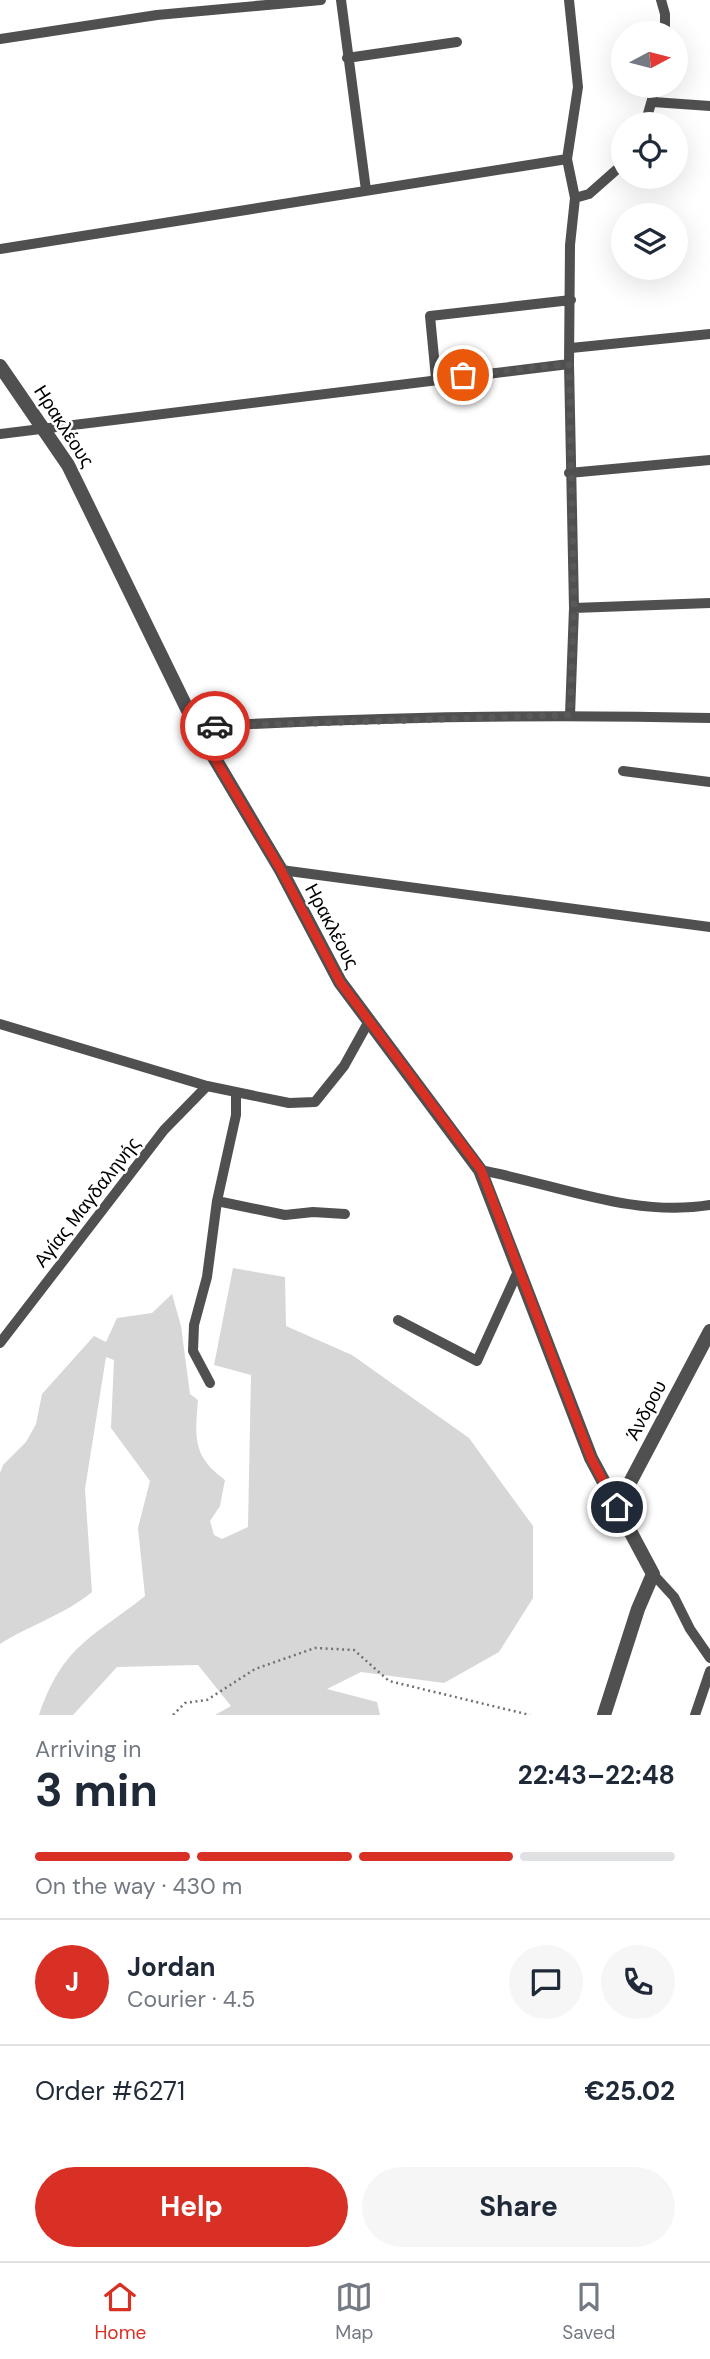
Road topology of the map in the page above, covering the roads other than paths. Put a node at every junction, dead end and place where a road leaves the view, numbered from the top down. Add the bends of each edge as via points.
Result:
1 (321, 0) edge
2 (341, 0) edge
3 (569, 0) edge
4 (661, 0) edge
5 (665, 21) edge
6 (0, 39) edge
7 (457, 41) dead end
8 (347, 58) junction
9 (654, 98) edge
10 (653, 102) junction
11 (710, 106) edge
12 (649, 112) edge
13 (567, 159) junction
14 (611, 175) edge
15 (366, 190) junction
16 (575, 198) junction
17 (0, 249) edge
18 (571, 300) junction
19 (710, 334) edge
20 (571, 348) junction
21 (569, 364) junction
22 (0, 366) edge
23 (436, 378) junction
24 (46, 430) junction
25 (0, 434) edge
26 (710, 460) edge
27 (569, 473) junction
28 (710, 603) edge
29 (574, 608) junction
30 (570, 715) junction
31 (710, 718) edge
32 (196, 727) junction
33 (622, 771) dead end
34 (710, 782) edge
35 (281, 870) junction
36 (710, 927) edge
37 (369, 1021) junction
38 (0, 1024) edge
39 (207, 1086) junction
40 (236, 1093) junction
41 (481, 1170) junction
42 (217, 1201) junction
43 (710, 1205) edge
44 (345, 1214) dead end
45 (519, 1269) junction
46 (398, 1320) dead end
47 (710, 1331) edge
48 (0, 1343) edge
49 (210, 1383) dead end
50 (617, 1507) junction
51 (653, 1574) junction
52 (710, 1658) edge
53 (710, 1671) edge
54 (604, 1715) edge
55 (695, 1715) edge

1 - 6 street via 157,15
2 - 8 street
3 - 13 street via 578,87
4 - 5 street
7 - 8 street
8 - 15 street
9 - 10 street
10 - 11 street
10 - 12 street
13 - 15 street
13 - 16 street
14 - 16 street via 589,194
15 - 17 street
16 - 18 street
18 - 20 street
18 - 23 street via 430,316
19 - 20 street
20 - 21 street
21 - 23 street
21 - 27 street
22 - 24 street, Ηρακλέους
23 - 24 street
24 - 25 street
24 - 32 street, Ηρακλέους via 92,510
26 - 27 street
27 - 29 street
28 - 29 street
29 - 30 street
30 - 31 street
30 - 32 street
32 - 35 street, Ηρακλέους
33 - 34 street
35 - 36 street
35 - 37 street, Ηρακλέους via 340,982
37 - 40 street via 344,1066 315,1102 289,1103
37 - 41 street, Ηρακλέους
38 - 39 street
39 - 40 street
39 - 48 street, Αγίας Μαγδαληνής via 164,1130
40 - 42 street via 234,1125
41 - 43 street via 633,1207
41 - 45 street, Ηρακλέους
42 - 44 street via 285,1215
42 - 49 street via 207,1277 194,1325 193,1352
45 - 46 street via 477,1361
45 - 50 street, Ηρακλέους via 591,1458
47 - 50 street, Άνδρου
50 - 51 street, Ηρακλέους
51 - 52 street via 674,1597
51 - 54 street
53 - 55 street

